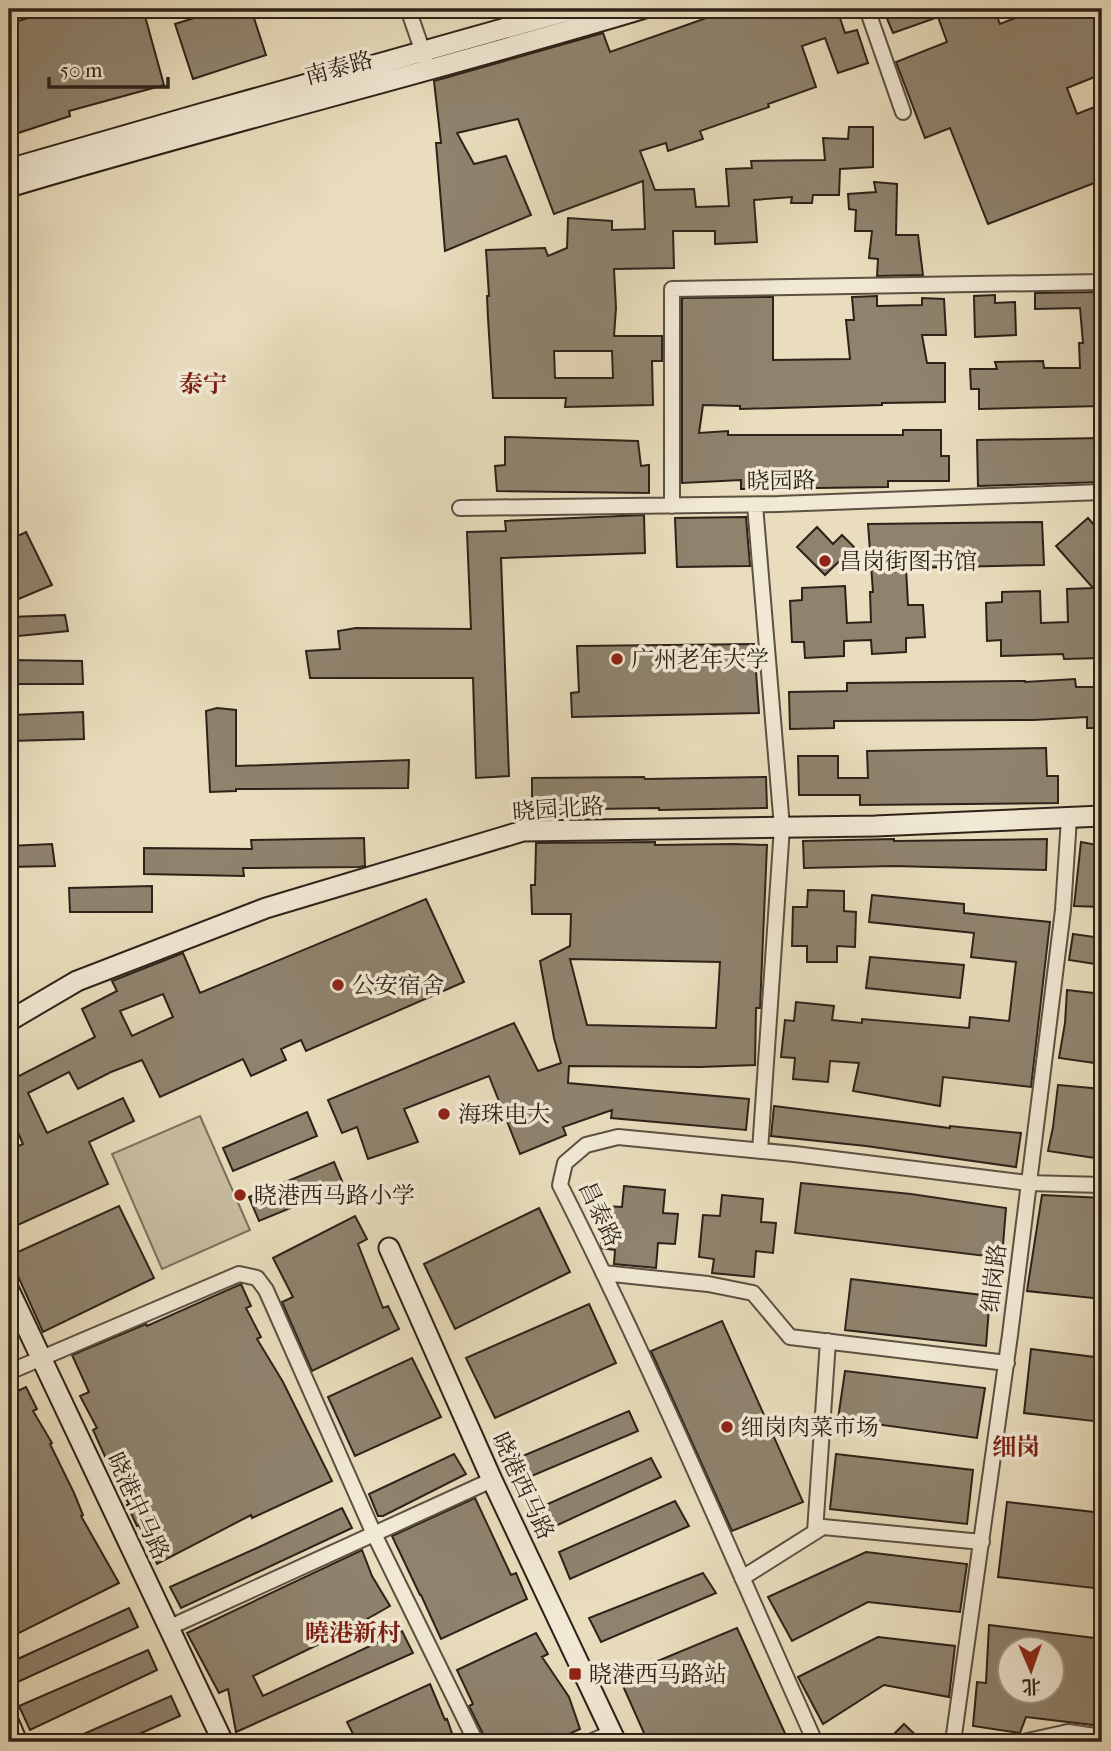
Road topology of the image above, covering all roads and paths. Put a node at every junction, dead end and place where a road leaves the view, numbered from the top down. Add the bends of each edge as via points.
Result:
1 (408, 9) edge
2 (574, 9) edge
3 (642, 9) edge
4 (867, 9) edge
5 (426, 61) junction
6 (903, 112) dead end
7 (9, 169) edge
8 (9, 187) edge
9 (1102, 282) edge
10 (1102, 492) edge
11 (755, 505) junction
12 (672, 506) junction
13 (460, 508) dead end
14 (1102, 817) edge
15 (1069, 818) junction
16 (782, 827) junction
17 (9, 1021) edge
18 (760, 1151) junction
19 (1028, 1183) junction
20 (1102, 1185) edge
21 (389, 1248) dead end
22 (603, 1273) junction
23 (9, 1290) edge
24 (828, 1341) junction
25 (40, 1357) junction
26 (1007, 1363) junction
27 (9, 1372) edge
28 (492, 1479) junction
29 (815, 1532) junction
30 (374, 1534) junction
31 (982, 1542) junction
32 (742, 1578) junction
33 (168, 1628) junction
34 (9, 1723) edge
35 (613, 1737) edge
36 (1102, 1737) edge
37 (17, 1742) edge
38 (223, 1742) edge
39 (475, 1742) edge
40 (590, 1742) edge
41 (816, 1742) edge
42 (953, 1742) edge
43 (1023, 1742) edge

1 - 5 street
2 - 5 street, 南泰路
3 - 5 street, 南泰路
4 - 6 street
5 - 7 street, 南泰路 via 200,114
5 - 8 street, 南泰路
9 - 12 street via 672,289
10 - 11 street, 晓园路
11 - 12 street, 晓园路
11 - 16 street
12 - 13 street, 晓园路
14 - 15 street, 晓园北路
15 - 16 street, 晓园北路
15 - 19 street, 细岗路 via 1063,910
16 - 17 street, 晓园北路 via 523,831 266,908 77,981
16 - 18 street
18 - 19 street, 昌泰路
18 - 22 street, 昌泰路 via 618,1137 586,1144 565,1163 560,1185
19 - 20 street, 昌泰路
19 - 26 street, 细岗路
21 - 28 street, 晓港西马路
22 - 24 street via 753,1293 790,1336
22 - 32 street, 昌泰路
23 - 25 street, 晓港中马路
24 - 26 street
24 - 29 street
25 - 27 street
25 - 30 street via 239,1274 257,1278
25 - 33 street, 晓港中马路
26 - 31 street, 细岗路
28 - 30 street
28 - 35 street, 晓港西马路
29 - 31 street via 823,1527
29 - 32 street
30 - 33 street
30 - 39 street
31 - 42 street, 细岗路
32 - 41 street, 昌泰路
33 - 38 street, 晓港中马路
34 - 37 street
35 - 40 street
36 - 43 street via 1068,1732

